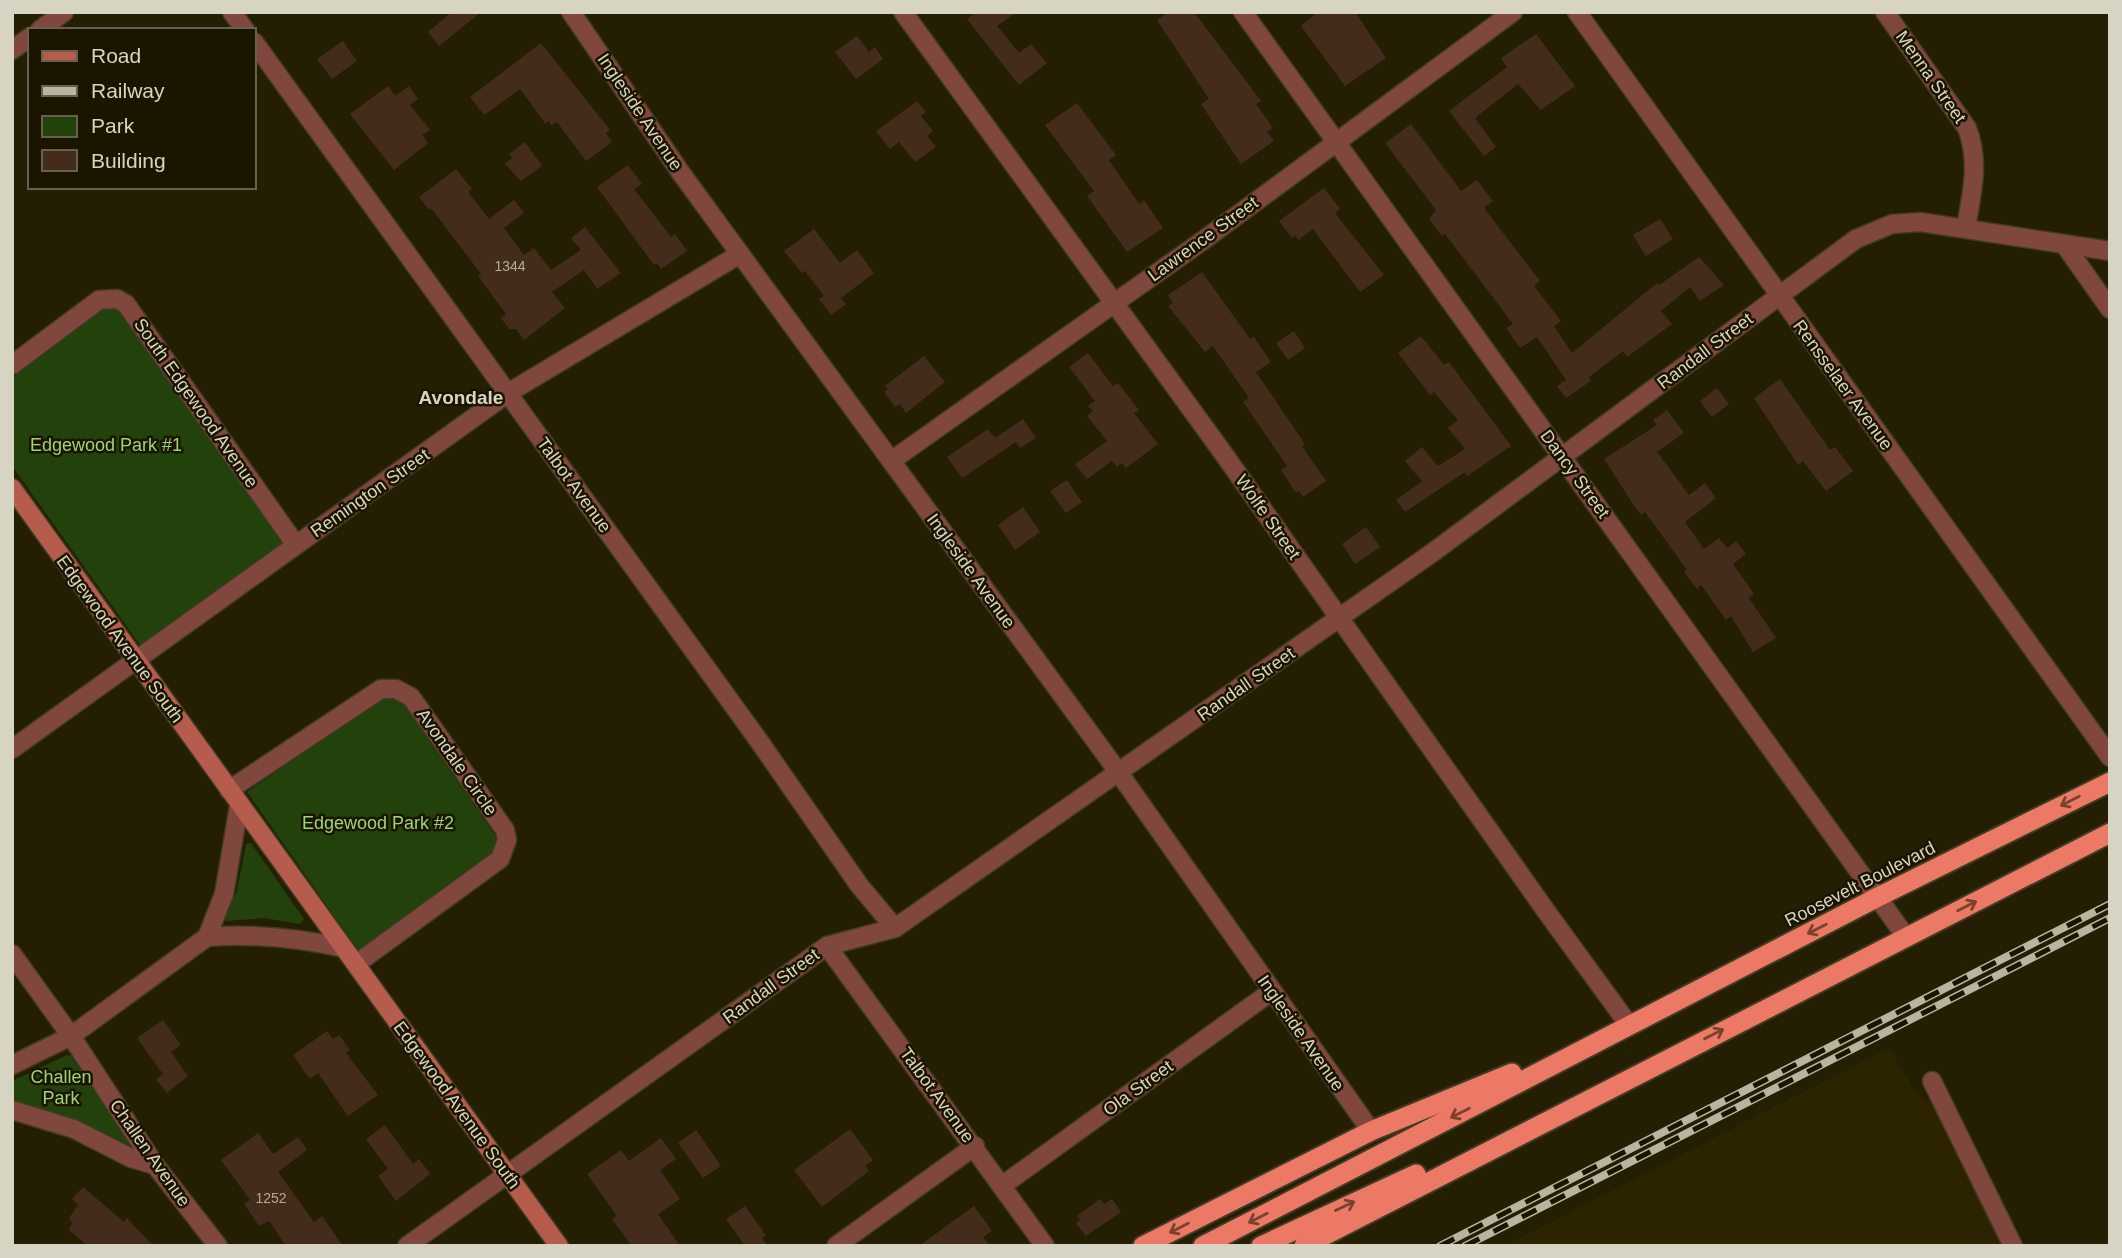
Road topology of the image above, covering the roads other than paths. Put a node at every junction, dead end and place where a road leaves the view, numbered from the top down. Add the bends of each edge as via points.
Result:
1 (64, 12) edge
2 (232, 12) edge
3 (570, 12) edge
4 (902, 12) edge
5 (1243, 12) edge
6 (1513, 12) edge
7 (1577, 12) edge
8 (1885, 12) edge
9 (43, 28) edge
10 (244, 28) edge
11 (28, 38) edge
12 (256, 45) edge
13 (12, 50) edge
14 (1335, 142) junction
15 (1966, 227) junction
16 (2064, 244) junction
17 (2110, 251) edge
18 (740, 254) junction
19 (1778, 295) junction
20 (1112, 303) junction
21 (2110, 309) edge
22 (12, 365) edge
23 (508, 393) junction
24 (1562, 457) junction
25 (891, 461) junction
26 (12, 488) edge
27 (296, 545) junction
28 (1339, 618) junction
29 (135, 663) junction
30 (12, 749) edge
31 (2110, 757) edge
32 (1119, 773) junction
33 (2110, 782) edge
34 (229, 790) junction
35 (239, 806) junction
36 (2110, 833) edge
37 (1878, 897) junction
38 (895, 928) junction
39 (1906, 936) junction
40 (207, 937) junction
41 (827, 946) junction
42 (344, 948) junction
43 (12, 954) edge
44 (355, 964) junction
45 (1272, 991) junction
46 (1629, 1025) junction
47 (71, 1036) junction
48 (12, 1065) edge
49 (1653, 1065) junction
50 (1932, 1081) dead end
51 (12, 1110) edge
52 (1371, 1132) junction
53 (975, 1146) junction
54 (155, 1165) junction
55 (508, 1175) junction
56 (1003, 1185) junction
57 (218, 1246) edge
58 (407, 1246) edge
59 (559, 1246) edge
60 (836, 1246) edge
61 (1045, 1246) edge
62 (1143, 1246) edge
63 (1203, 1246) edge
64 (1261, 1246) edge
65 (1304, 1246) edge
66 (2013, 1246) edge

1 - 9 street
2 - 10 street
3 - 18 street, Ingleside Avenue
4 - 20 street, Wolfe Street
5 - 14 street, Dancy Street
6 - 14 street, Lawrence Street
7 - 19 street, Rensselaer Avenue
8 - 15 street, Menna Street via 1967,128 1974,145 1976,167
11 - 13 street
12 - 23 street, Talbot Avenue
14 - 20 street, Lawrence Street
14 - 24 street, Dancy Street
15 - 16 street, Randall Street
15 - 19 street, Randall Street via 1892,224 1856,239
16 - 17 street, Randall Street
16 - 21 street
18 - 23 street, Remington Street
18 - 25 street, Ingleside Avenue
19 - 24 street, Randall Street
19 - 31 street, Rensselaer Avenue
20 - 25 street, Lawrence Street
20 - 28 street, Wolfe Street
22 - 27 street, South Edgewood Avenue via 99,300 117,299 126,304
23 - 27 street, Remington Street
23 - 38 street, Talbot Avenue via 859,885
24 - 28 street, Randall Street
24 - 37 street, Dancy Street
25 - 32 street, Ingleside Avenue
26 - 29 main road, Edgewood Avenue South
27 - 29 street, Remington Street
28 - 32 street, Randall Street
28 - 46 street, Wolfe Street
29 - 30 street, Remington Street
29 - 34 main road, Edgewood Avenue South
32 - 38 street, Randall Street
32 - 45 street, Ingleside Avenue
33 -> 37 highway, Roosevelt Boulevard
34 - 35 main road
34 - 44 street, Avondale Circle via 381,689 396,689 411,698 505,830 505,851
35 - 40 street via 224,894
35 - 42 main road
39 -> 36 highway
37 - 39 street, Dancy Street
37 -> 46 highway, Roosevelt Boulevard
38 - 41 street, Randall Street
49 -> 39 highway
40 - 42 street via 248,934
40 - 47 street
41 - 53 street, Talbot Avenue
41 - 55 street, Randall Street
42 - 44 main road
43 - 47 street, Challen Avenue
44 - 55 main road, Edgewood Avenue South
45 - 52 street, Ingleside Avenue
45 - 56 street, Ola Street
46 - 52 highway
46 -> 63 highway
47 - 48 street
47 - 54 street, Challen Avenue
64 -> 49 highway
49 - 65 highway
50 - 66 street
51 - 54 street via 74,1129
52 -> 62 highway
53 - 56 street, Talbot Avenue
53 - 60 street
54 - 57 street, Challen Avenue
55 - 58 street, Randall Street
55 - 59 main road, Edgewood Avenue South
56 - 61 street, Talbot Avenue

